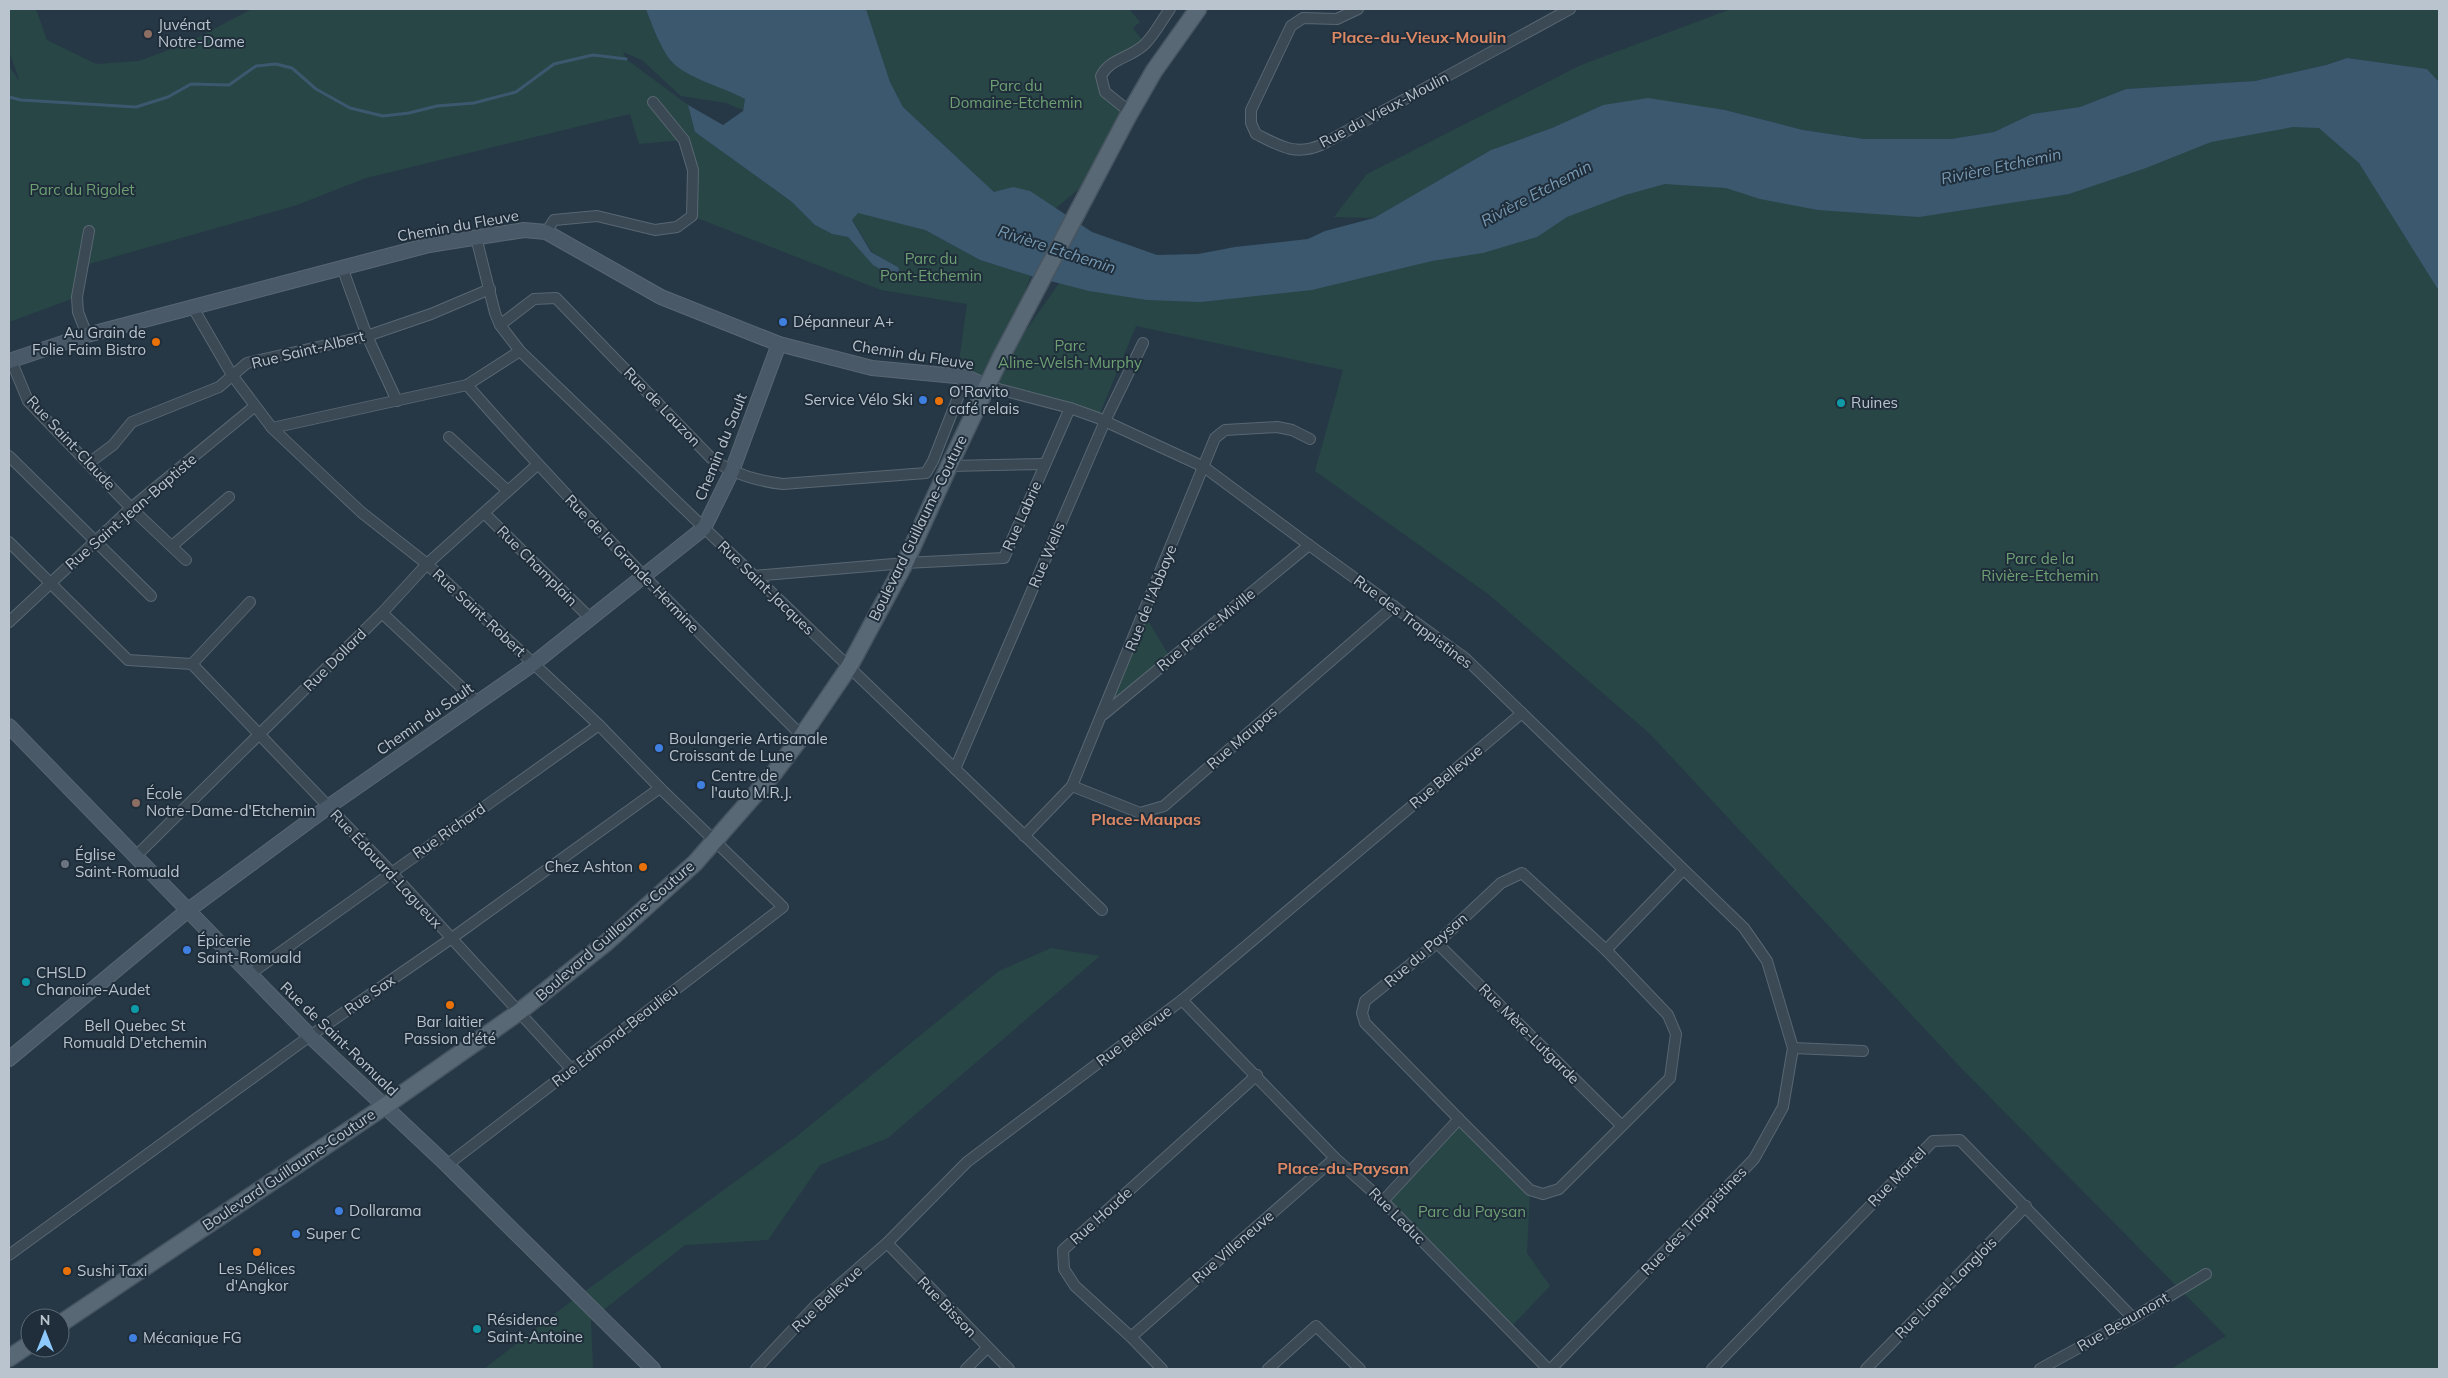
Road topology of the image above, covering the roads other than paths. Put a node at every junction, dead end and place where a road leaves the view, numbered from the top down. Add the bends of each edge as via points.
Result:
1 (1170, 9) edge
2 (1198, 9) edge
3 (1358, 9) edge
4 (1570, 9) edge
5 (653, 102) dead end
6 (1130, 112) junction
7 (89, 231) dead end
8 (546, 232) junction
9 (476, 237) junction
10 (342, 267) junction
11 (490, 289) junction
12 (192, 306) junction
13 (500, 325) junction
14 (87, 335) junction
15 (367, 336) junction
16 (1143, 343) dead end
17 (779, 344) junction
18 (520, 351) junction
19 (10, 361) edge
20 (232, 375) junction
21 (966, 377) junction
22 (467, 385) junction
23 (987, 386) junction
24 (396, 401) junction
25 (255, 406) junction
26 (1070, 408) junction
27 (1105, 421) junction
28 (272, 428) junction
29 (449, 437) dead end
30 (1310, 439) dead end
31 (9, 456) edge
32 (89, 463) junction
33 (1046, 464) junction
34 (537, 465) junction
35 (949, 466) junction
36 (1204, 467) junction
37 (732, 471) junction
38 (508, 491) junction
39 (230, 497) dead end
40 (131, 508) junction
41 (485, 514) junction
42 (704, 528) junction
43 (97, 541) junction
44 (9, 542) edge
45 (1308, 545) junction
46 (172, 546) junction
47 (186, 560) dead end
48 (905, 563) junction
49 (427, 564) junction
50 (753, 576) junction
51 (643, 577) junction
52 (50, 584) junction
53 (151, 596) dead end
54 (250, 602) dead end
55 (1394, 606) junction
56 (382, 613) junction
57 (590, 618) junction
58 (9, 622) edge
59 (192, 664) junction
60 (532, 664) junction
61 (849, 667) junction
62 (477, 702) junction
63 (1522, 713) junction
64 (1103, 714) junction
65 (599, 725) junction
66 (9, 726) edge
67 (261, 734) junction
68 (802, 736) junction
69 (955, 769) junction
70 (1072, 786) junction
71 (660, 788) junction
72 (328, 807) junction
73 (1024, 836) junction
74 (716, 840) junction
75 (135, 857) junction
76 (1683, 870) junction
77 (391, 872) junction
78 (784, 907) joint
79 (1102, 910) dead end
80 (187, 911) junction
81 (452, 938) junction
82 (1437, 943) junction
83 (1606, 950) junction
84 (250, 974) junction
85 (1182, 1000) junction
86 (519, 1012) junction
87 (310, 1036) junction
88 (1793, 1048) junction
89 (1863, 1051) dead end
90 (9, 1059) edge
91 (572, 1070) junction
92 (1257, 1075) junction
93 (385, 1106) junction
94 (1459, 1119) junction
95 (1622, 1125) junction
96 (1335, 1158) junction
97 (446, 1165) junction
98 (1383, 1201) junction
99 (2026, 1206) junction
100 (887, 1243) junction
101 (9, 1255) edge
102 (2206, 1274) dead end
103 (70, 1317) edge
104 (2133, 1318) junction
105 (1131, 1337) junction
106 (987, 1348) junction
107 (20, 1351) edge
108 (9, 1358) edge
109 (653, 1369) edge
110 (756, 1369) edge
111 (966, 1369) edge
112 (1009, 1369) edge
113 (1162, 1369) edge
114 (1268, 1369) edge
115 (1360, 1369) edge
116 (1550, 1369) edge
117 (1712, 1369) edge
118 (1866, 1369) edge
119 (2040, 1369) edge

1 - 6 street via 1145,44 1108,65 1101,76 1105,92
2 - 6 main road, Boulevard Guillaume-Couture via 1154,71
3 - 4 street, Rue du Vieux-Moulin via 1337,19 1303,18 1291,26 1251,110 1251,123 1256,134 1294,151 1321,146
5 - 8 street via 684,140 693,170 692,216 677,227 655,230 597,216 554,220
6 - 23 main road, Boulevard Guillaume-Couture
7 - 14 street via 77,297 78,312
8 - 9 street, Chemin du Fleuve via 524,230
8 - 17 street, Chemin du Fleuve via 661,297
9 - 10 street, Chemin du Fleuve
9 - 11 street, Rue Saint-Jacques
10 - 12 street, Chemin du Fleuve
10 - 15 street
11 - 13 street, Rue Saint-Jacques
11 - 15 street, Rue Saint-Albert
12 - 14 street, Chemin du Fleuve
12 - 20 street, Rue Saint-Robert
13 - 18 street, Rue Saint-Jacques
13 - 37 street, Rue de Lauzon via 534,299 556,298 711,458
14 - 19 street, Chemin du Fleuve
15 - 20 street, Rue Saint-Albert via 247,363
15 - 24 street
16 - 27 street, Rue Wells
17 - 21 street, Chemin du Fleuve via 872,368
17 - 37 street, Chemin du Sault
18 - 22 street
18 - 42 street, Rue Saint-Jacques
19 - 32 street, Rue Saint-Claude via 28,401
20 - 25 street, Rue Saint-Robert
20 - 32 street, Rue Saint-Albert via 219,387 132,422 113,445
21 - 23 street, Chemin du Fleuve
21 - 37 street, Rue de Lauzon via 926,472 783,484 764,482
22 - 24 street
22 - 34 street, Rue de la Grande-Hermine
23 - 26 street, Rue des Trappistines
23 - 35 main road, Boulevard Guillaume-Couture
24 - 28 street
25 - 28 street, Rue Saint-Robert
25 - 40 street, Rue Saint-Jean-Baptiste
26 - 27 street, Rue des Trappistines
26 - 33 street, Rue Labrie
27 - 36 street, Rue des Trappistines
27 - 69 street, Rue Wells
28 - 49 street, Rue Saint-Robert via 361,512
29 - 38 street
30 - 36 street, Rue de l'Abbaye via 1277,427 1224,430 1215,438
31 - 43 street
32 - 40 street, Rue Saint-Claude
33 - 35 street
33 - 48 street, Rue Labrie via 1004,558
34 - 38 street, Rue Dollard
34 - 51 street, Rue de la Grande-Hermine
35 - 48 main road, Boulevard Guillaume-Couture
36 - 45 street, Rue des Trappistines
36 - 64 street, Rue de l'Abbaye
37 - 42 street, Chemin du Sault
38 - 41 street, Rue Dollard
39 - 46 street
40 - 43 street, Rue Saint-Jean-Baptiste
40 - 46 street, Rue Saint-Claude
41 - 49 street, Rue Dollard
41 - 57 street, Rue Champlain
42 - 50 street, Rue Saint-Jacques
42 - 51 street, Chemin du Sault
43 - 52 street, Rue Saint-Jean-Baptiste
43 - 53 street
44 - 52 street
45 - 55 street, Rue des Trappistines
45 - 64 street, Rue Pierre-Miville
46 - 47 street, Rue Saint-Claude
48 - 50 street, Rue Labrie
48 - 61 main road, Boulevard Guillaume-Couture
49 - 56 street, Rue Dollard
49 - 60 street, Rue Saint-Robert
50 - 61 street, Rue Saint-Jacques
51 - 57 street, Chemin du Sault
51 - 68 street, Rue de la Grande-Hermine
52 - 58 street, Rue Saint-Jean-Baptiste
52 - 59 street via 128,660
54 - 59 street
55 - 63 street, Rue des Trappistines via 1465,658
55 - 70 street, Rue Maupas via 1164,806 1140,813
56 - 62 street
56 - 67 street, Rue Dollard
57 - 60 street, Chemin du Sault
59 - 67 street, Rue Édouard-Lagueux
60 - 62 street, Chemin du Sault
60 - 65 street, Rue Saint-Robert
61 - 68 main road, Boulevard Guillaume-Couture
61 - 69 street, Rue Saint-Jacques
62 - 72 street, Chemin du Sault
63 - 76 street, Rue des Trappistines
63 - 85 street, Rue Bellevue
64 - 70 street, Rue de l'Abbaye
65 - 71 street, Rue Saint-Robert
65 - 77 street, Rue Richard
66 - 75 street, Rue de Saint-Romuald
67 - 72 street, Rue Édouard-Lagueux
67 - 75 street, Rue Dollard
68 - 74 main road, Boulevard Guillaume-Couture
69 - 73 street, Rue Saint-Jacques
70 - 73 street, Rue de l'Abbaye
71 - 74 street, Rue Saint-Robert
71 - 81 street, Rue Sax
72 - 77 street, Rue Édouard-Lagueux
72 - 80 street, Chemin du Sault
73 - 79 street, Rue Saint-Jacques
74 - 78 street, Rue Saint-Robert
74 - 86 main road, Boulevard Guillaume-Couture via 607,942
75 - 80 street, Rue de Saint-Romuald
76 - 83 street
76 - 88 street, Rue des Trappistines via 1744,928 1767,961
77 - 81 street, Rue Édouard-Lagueux
77 - 84 street, Rue Richard
78 - 91 street, Rue Edmond-Beaulieu
80 - 84 street, Rue de Saint-Romuald
80 - 90 street, Chemin du Sault
81 - 86 street, Rue Édouard-Lagueux
81 - 87 street, Rue Sax
82 - 83 street, Rue du Paysan via 1501,883 1522,874
82 - 94 street, Rue du Paysan via 1365,1001 1362,1013 1365,1023
82 - 95 street, Rue Mère-Lutgarde
83 - 95 street, Rue du Paysan via 1668,1015 1676,1034 1670,1078
84 - 87 street, Rue de Saint-Romuald
85 - 92 street, Rue Leduc
85 - 100 street, Rue Bellevue via 967,1162
86 - 91 street, Rue Édouard-Lagueux
86 - 93 main road, Boulevard Guillaume-Couture
87 - 93 street, Rue de Saint-Romuald
87 - 101 street, Rue Sax
88 - 89 street
88 - 116 street, Rue des Trappistines via 1783,1107 1754,1159
91 - 97 street, Rue Edmond-Beaulieu
92 - 96 street, Rue Leduc
92 - 105 street, Rue Houde via 1063,1250 1064,1269 1074,1286
93 - 97 street, Rue de Saint-Romuald
93 - 103 main road, Boulevard Guillaume-Couture
94 - 95 street, Rue du Paysan via 1530,1190 1543,1194 1559,1189
94 - 98 street
96 - 98 street, Rue Leduc
96 - 105 street, Rue Villeneuve
97 - 109 street, Rue de Saint-Romuald
98 - 116 street, Rue Leduc
99 - 104 street, Rue Martel
99 - 117 street, Rue Martel via 1960,1140 1933,1140
99 - 118 street, Rue Lionel-Langlois
100 - 106 street, Rue Bisson
100 - 110 street, Rue Bellevue via 815,1306
102 - 104 street, Rue Beaumont
104 - 119 street, Rue Beaumont
105 - 113 street, Rue Houde
106 - 111 street
106 - 112 street, Rue Bisson
107 - 108 main road
114 - 115 street via 1316,1326

